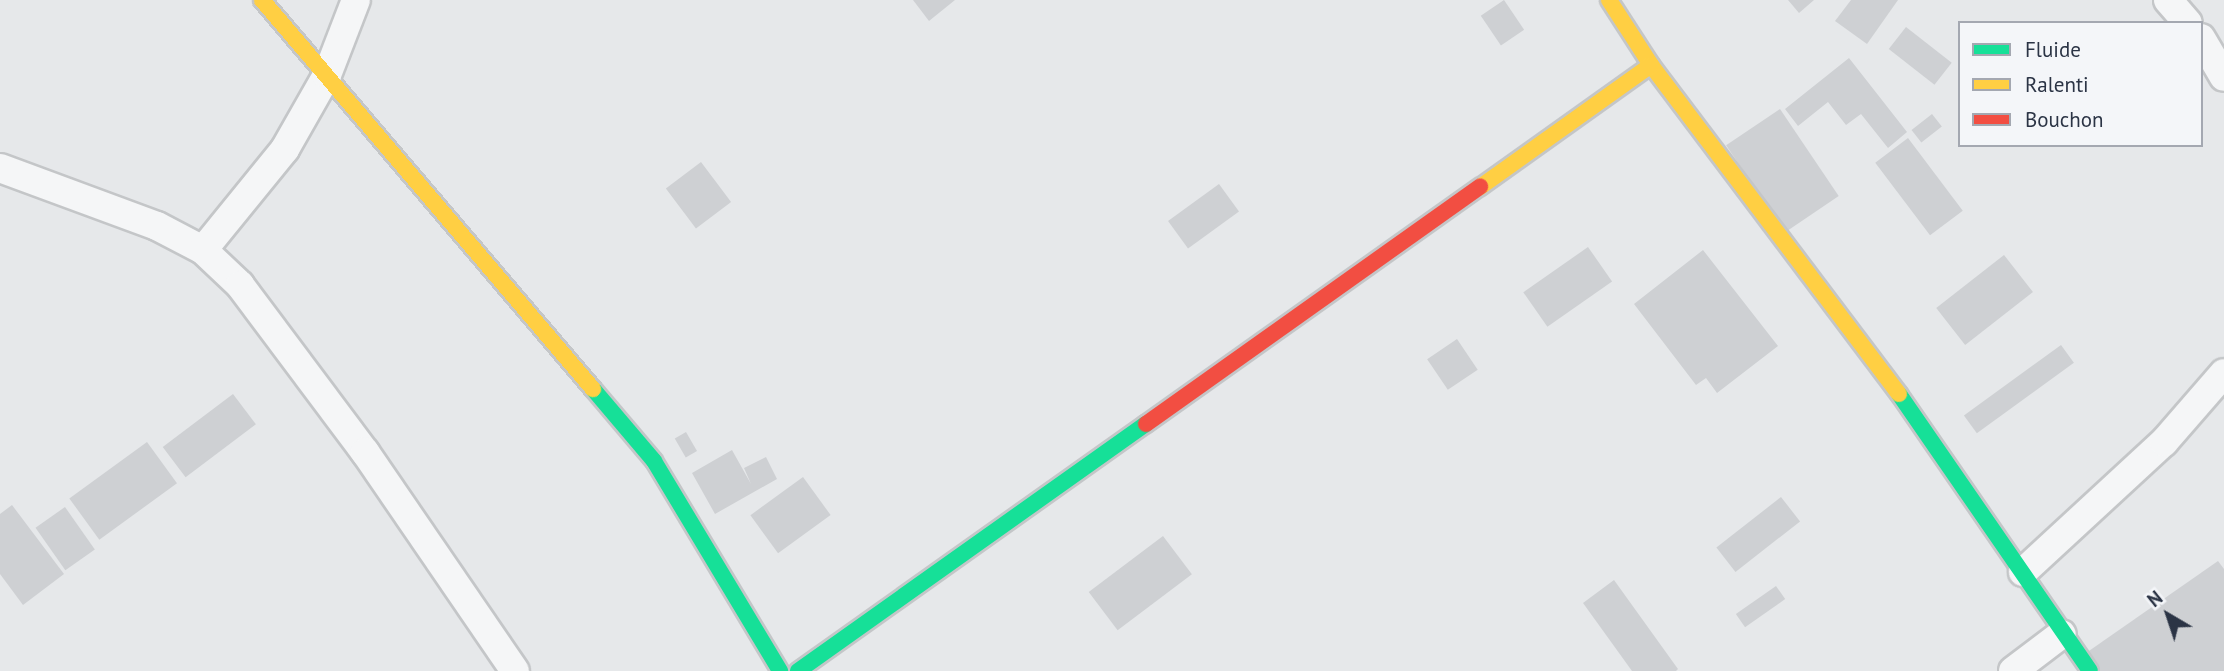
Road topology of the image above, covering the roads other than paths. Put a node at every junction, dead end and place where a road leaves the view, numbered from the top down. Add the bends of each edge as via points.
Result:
1 (262, 0) edge
2 (356, 0) edge
3 (1609, 0) edge
4 (2168, 0) edge
5 (2186, 21) edge
6 (2203, 41) edge
7 (1651, 65) junction
8 (327, 75) junction
9 (2224, 77) edge
10 (0, 168) edge
11 (203, 250) junction
12 (2224, 373) edge
13 (2023, 572) junction
14 (2062, 634) junction
15 (515, 671) edge
16 (780, 671) edge
17 (798, 671) edge
18 (2013, 671) edge
19 (2090, 671) edge

1 - 8 street
2 - 8 street
3 - 7 street
4 - 5 street
6 - 9 street
7 - 13 street via 1880,366
7 - 17 street
8 - 11 street via 285,149
8 - 16 street via 654,461
10 - 11 street via 157,226
11 - 15 street via 240,285 365,452
12 - 13 street via 2164,442
13 - 14 street
14 - 18 street
14 - 19 street

